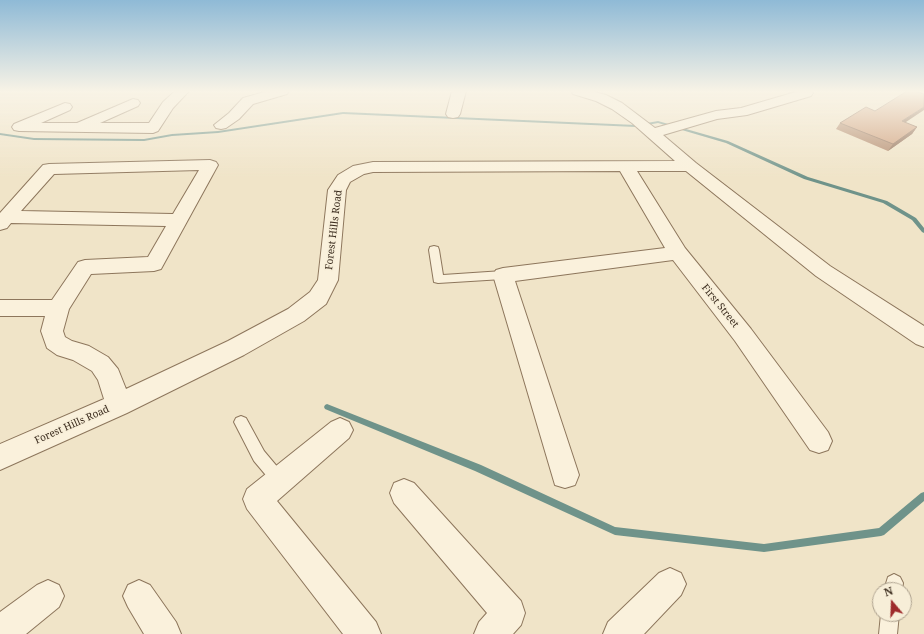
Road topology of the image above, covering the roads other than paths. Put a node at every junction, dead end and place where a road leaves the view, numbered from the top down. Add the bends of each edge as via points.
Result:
1 (35, 121) edge
2 (101, 121) edge
3 (152, 121) edge
4 (228, 121) edge
5 (636, 121) edge
6 (696, 121) edge
7 (222, 126) dead end
8 (646, 128) junction
9 (75, 129) junction
10 (690, 166) junction
11 (626, 167) junction
12 (179, 220) junction
13 (3, 221) edge
14 (434, 250) dead end
15 (678, 253) junction
16 (503, 275) junction
17 (0, 308) edge
18 (58, 308) junction
19 (924, 338) edge
20 (118, 405) junction
21 (242, 422) dead end
22 (340, 430) dead end
23 (819, 441) dead end
24 (0, 457) edge
25 (565, 475) dead end
26 (280, 480) junction
27 (404, 493) dead end
28 (670, 584) dead end
29 (48, 596) dead end
30 (139, 596) dead end
31 (889, 622) edge
32 (0, 632) edge
33 (164, 634) edge
34 (364, 634) edge
35 (491, 634) edge
36 (620, 634) edge
37 (888, 634) edge

1 - 9 street via 20,127
2 - 9 street
3 - 9 street via 153,128
4 - 7 street
5 - 8 street
6 - 8 street via 676,126
8 - 10 street
10 - 11 street, Forest Hills Road
10 - 19 street via 823,271
11 - 15 street, First Street
11 - 20 street, Forest Hills Road via 373,167 359,170 344,179 337,190 328,280 318,298 296,315 236,348
12 - 13 street
12 - 13 street via 210,165 49,169
12 - 18 street via 154,264 85,267
14 - 16 lane via 438,279
15 - 16 street
15 - 23 street, First Street via 743,335
16 - 25 street
17 - 18 street
18 - 20 street via 52,331 55,342 100,364 109,376
20 - 24 street, Forest Hills Road
21 - 26 lane via 259,456
22 - 26 street
26 - 34 street via 257,499
27 - 35 street via 509,613
28 - 36 street
29 - 32 street
30 - 33 street
31 - 37 lane

